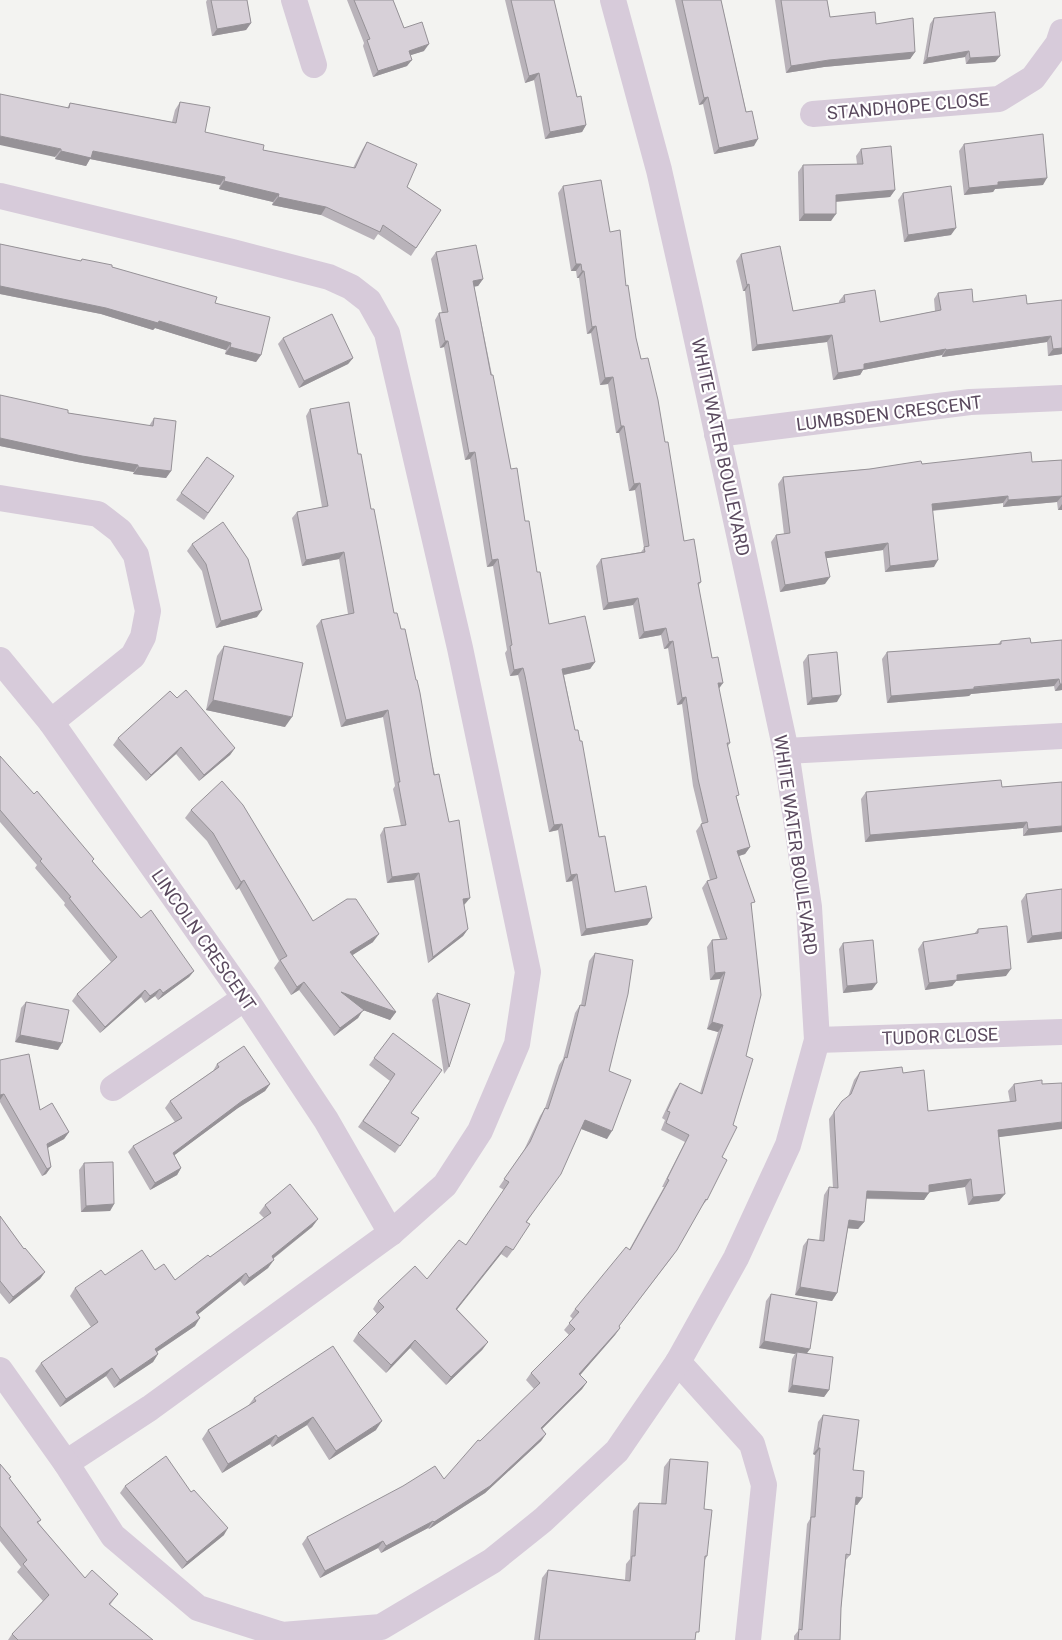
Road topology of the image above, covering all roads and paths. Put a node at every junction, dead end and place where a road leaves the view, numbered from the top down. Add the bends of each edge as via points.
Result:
1 (294, 0) edge
2 (613, 0) edge
3 (1062, 32) edge
4 (314, 66) dead end
5 (813, 114) dead end
6 (0, 196) edge
7 (1062, 398) edge
8 (716, 434) junction
9 (0, 498) edge
10 (0, 660) edge
11 (51, 722) junction
12 (1062, 736) edge
13 (786, 751) junction
14 (245, 998) junction
15 (1062, 1032) edge
16 (817, 1040) junction
17 (114, 1088) dead end
18 (391, 1233) junction
19 (678, 1362) junction
20 (0, 1370) edge
21 (66, 1462) junction
22 (383, 1633) edge
23 (748, 1640) edge

1 - 4 street
2 - 8 street, WHITE WATER BOULEVARD via 659,170
3 - 5 street, STANDHOPE CLOSE via 1058,44 1034,78 999,98
6 - 18 street via 329,278 351,287 369,301 387,333 460,648 528,972 517,1044 480,1132 444,1185
7 - 8 street, LUMBSDEN CRESCENT via 970,402
8 - 13 street, WHITE WATER BOULEVARD
9 - 11 street via 98,514 120,530 136,556 148,611 143,637 133,656
10 - 11 street, LINCOLN CRESCENT
11 - 14 street, LINCOLN CRESCENT
12 - 13 street
13 - 16 street, WHITE WATER BOULEVARD via 808,907
14 - 17 street
14 - 18 street, LINCOLN CRESCENT via 326,1120
15 - 16 street, TUDOR CLOSE
16 - 19 street, WHITE WATER BOULEVARD via 788,1146 736,1258
18 - 21 street via 158,1402
19 - 22 street, WHITE WATER BOULEVARD via 618,1451 543,1520 492,1561
19 - 23 street via 752,1444 764,1485
20 - 21 street, WHITE WATER BOULEVARD
21 - 22 street, WHITE WATER BOULEVARD via 113,1536 198,1608 282,1635

